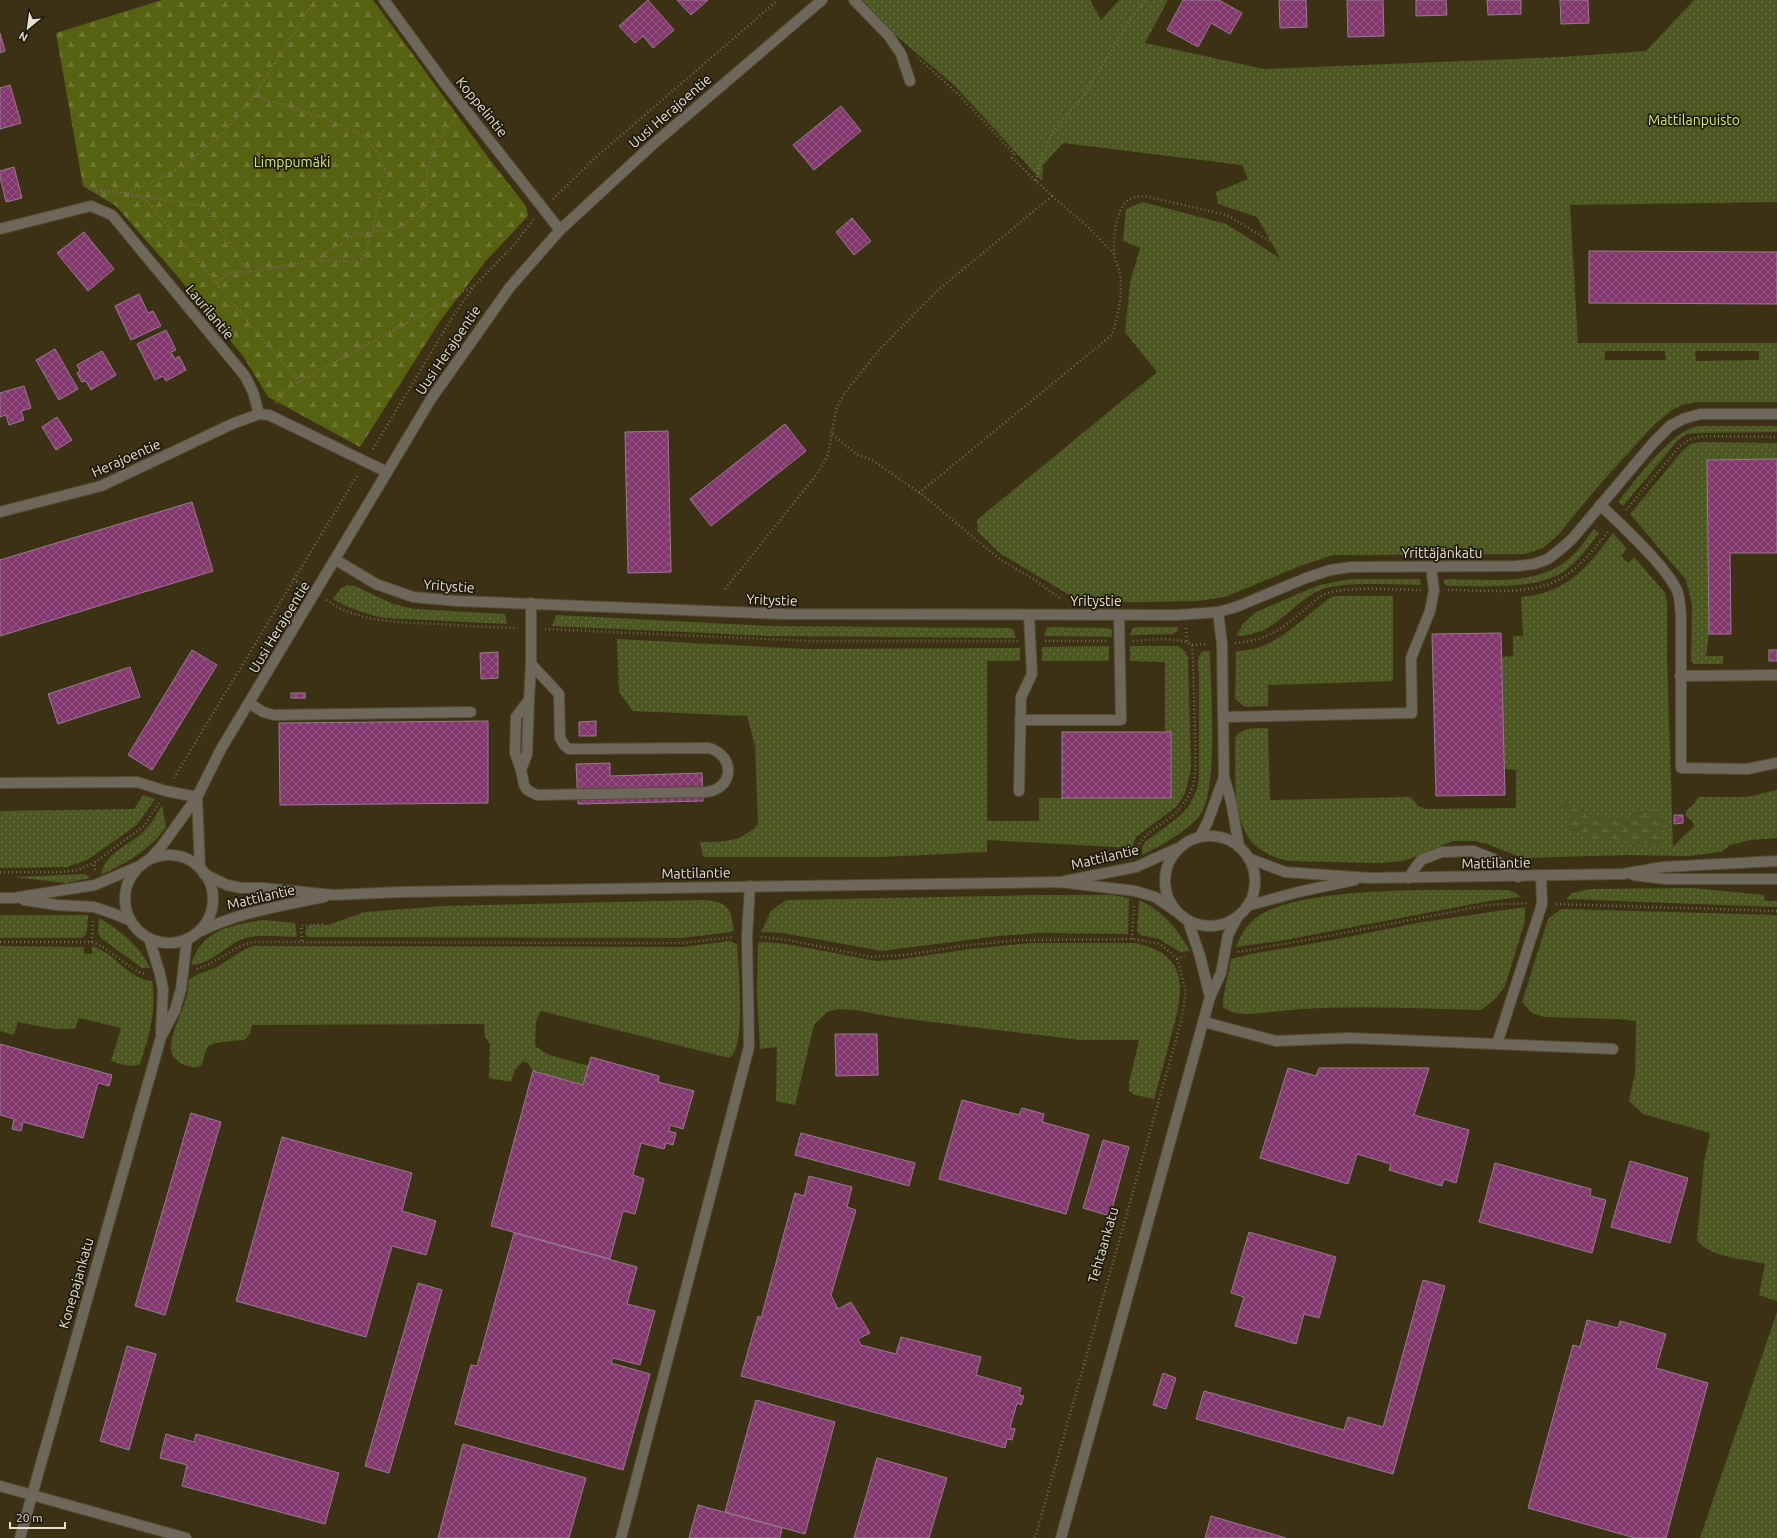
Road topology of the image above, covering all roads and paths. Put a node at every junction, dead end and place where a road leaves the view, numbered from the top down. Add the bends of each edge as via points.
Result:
1 (315, 0) edge
2 (384, 0) edge
3 (822, 0) edge
4 (854, 0) edge
5 (1145, 0) edge
6 (912, 54) dead end
7 (910, 81) dead end
8 (254, 96) junction
9 (464, 108) junction
10 (1036, 181) junction
11 (92, 191) dead end
12 (128, 193) junction
13 (1052, 196) junction
14 (0, 229) edge
15 (560, 230) junction
16 (373, 232) junction
17 (1270, 241) dead end
18 (1114, 255) junction
19 (316, 260) junction
20 (252, 272) junction
21 (216, 283) junction
22 (474, 286) dead end
23 (299, 382) junction
24 (264, 414) junction
25 (1777, 414) edge
26 (833, 433) junction
27 (1777, 437) edge
28 (387, 472) junction
29 (919, 493) junction
30 (1600, 505) junction
31 (0, 512) edge
32 (1617, 520) junction
33 (336, 560) junction
34 (1431, 567) junction
35 (294, 579) dead end
36 (725, 589) dead end
37 (1434, 590) junction
38 (316, 594) junction
39 (531, 603) junction
40 (1062, 603) dead end
41 (1218, 612) junction
42 (1120, 615) junction
43 (1029, 616) junction
44 (530, 629) junction
45 (1031, 641) junction
46 (1120, 641) junction
47 (1222, 644) junction
48 (1192, 645) junction
49 (532, 664) junction
50 (1777, 675) edge
51 (1680, 676) junction
52 (529, 700) junction
53 (249, 703) junction
54 (471, 712) dead end
55 (1224, 717) junction
56 (1020, 720) junction
57 (1777, 764) edge
58 (521, 770) junction
59 (1224, 777) junction
60 (0, 783) edge
61 (1019, 791) dead end
62 (197, 797) junction
63 (1200, 837) junction
64 (1239, 847) junction
65 (1178, 848) junction
66 (1248, 858) junction
67 (150, 860) junction
68 (1777, 861) edge
69 (94, 863) dead end
70 (140, 866) junction
71 (1136, 867) junction
72 (202, 871) junction
73 (0, 872) edge
74 (1623, 874) junction
75 (1542, 876) junction
76 (1518, 877) junction
77 (1369, 878) junction
78 (1408, 878) junction
79 (1777, 879) edge
80 (1060, 882) junction
81 (750, 886) junction
82 (1135, 891) junction
83 (333, 895) junction
84 (0, 898) edge
85 (14, 898) junction
86 (1542, 904) junction
87 (1247, 906) junction
88 (1176, 911) junction
89 (1777, 911) edge
90 (1238, 916) junction
91 (1188, 920) junction
92 (131, 921) junction
93 (323, 924) dead end
94 (198, 932) junction
95 (748, 936) junction
96 (149, 938) junction
97 (187, 939) junction
98 (1132, 939) junction
99 (302, 941) junction
100 (0, 942) edge
101 (1224, 954) junction
102 (1200, 956) junction
103 (1177, 958) junction
104 (184, 972) junction
105 (160, 974) junction
106 (1210, 997) junction
107 (1204, 1022) junction
108 (161, 1037) junction
109 (1497, 1044) junction
110 (1613, 1049) dead end
111 (0, 1486) edge
112 (32, 1495) junction
113 (20, 1538) edge
114 (186, 1538) edge
115 (621, 1538) edge
116 (1035, 1538) edge
117 (1061, 1538) edge

1 - 8 path
2 - 9 street, Koppelintie
3 - 15 street, Uusi Herajoentie via 651,146
4 - 7 street via 889,36 901,54
5 - 10 path via 1084,95 1052,133
6 - 10 path via 959,95 1014,154 1012,158
8 - 12 path via 221,135 186,164
8 - 16 path via 319,116 364,136 379,155 389,178 377,204
9 - 15 street, Koppelintie
9 - 16 path via 437,140 426,170 427,204 401,227
10 - 13 path
11 - 12 path
12 - 20 path via 206,207 242,264
12 - 21 path via 148,202
13 - 18 path via 1087,226
13 - 26 path via 937,291 879,350 844,393 836,409
14 - 24 street, Laurilantie via 91,206 112,215 245,376
15 - 28 street, Uusi Herajoentie via 510,287 478,331 431,399
16 - 19 path via 356,234
16 - 19 path via 361,262
17 - 18 path via 1227,215 1144,196 1133,197 1126,202 1118,216
18 - 29 path via 1120,274 1119,311 1112,335
19 - 20 path
20 - 21 path via 231,272
21 - 23 path
22 - 23 path
23 - 24 path via 283,393
24 - 28 street
24 - 31 street, Herajoentie via 232,424 101,486
25 - 30 street, Yrittäjänkatu via 1700,414 1683,419 1670,426 1653,443
26 - 29 path via 858,455 872,460
26 - 36 path via 828,455 817,474
27 - 32 path via 1706,436 1689,439
28 - 33 street, Uusi Herajoentie
29 - 40 path via 998,558 1057,595 1062,599
30 - 32 street
30 - 34 street, Yrittäjänkatu via 1572,538 1548,559 1517,566
32 - 37 path via 1581,563 1558,581 1526,590
32 - 51 street via 1669,577 1678,593 1681,615
33 - 38 street, Uusi Herajoentie
33 - 39 street, Yritystie via 376,584 413,597
34 - 37 street
34 - 41 street, Yrittäjänkatu via 1330,570
35 - 38 path
37 - 47 path via 1360,590 1328,593 1268,636 1254,642
37 - 55 street via 1430,611 1411,658 1412,713
38 - 44 path via 338,608 369,619
38 - 53 street, Uusi Herajoentie
39 - 43 street, Yritystie via 784,614
39 - 44 street
41 - 42 street, Yritystie
41 - 47 street
42 - 43 street, Yritystie
42 - 46 street
43 - 45 street
44 - 45 path via 811,641
44 - 49 street
45 - 46 path
45 - 56 street via 1032,674 1021,697
46 - 48 path via 1177,640
46 - 56 street via 1121,720
47 - 48 path
47 - 55 street
48 - 71 path via 1195,738 1192,787 1182,806 1172,817 1138,844
49 - 52 street
49 - 58 street via 559,694 560,738 565,746 574,750 709,748 721,754 728,765 728,772 723,784 712,791 537,795 527,790
50 - 51 street
51 - 57 street via 1680,768 1747,769
52 - 58 street via 527,754
52 - 58 street via 516,717 515,753
53 - 54 street via 263,712 274,715
53 - 62 street, Uusi Herajoentie via 214,761
55 - 59 street
56 - 61 street
59 - 63 street
59 - 64 street
60 - 62 street via 137,782
62 - 67 street, Uusi Herajoentie
62 - 72 street, Uusi Herajoentie
63 - 64 street via 1214,836
63 - 65 street
64 - 66 street
65 - 71 street, Mattilantie
65 - 88 street via 1170,859 1164,883 1168,898
66 - 77 street, Mattilantie via 1285,872
66 - 87 street via 1255,882
67 - 70 street
67 - 72 street via 161,856 185,858
68 - 74 street, Mattilantie via 1663,867
69 - 73 path via 77,870 61,872
70 - 85 street via 95,885
70 - 92 street via 132,875 125,898 126,910
71 - 80 street, Mattilantie
72 - 83 street, Mattilantie via 227,885
72 - 94 street via 210,885 213,898 206,922
74 - 75 street, Mattilantie
74 - 79 street, Mattilantie via 1666,880
75 - 76 street, Mattilantie
75 - 86 street
76 - 78 street, Mattilantie
76 - 78 street via 1494,859 1473,851 1442,852 1421,860
77 - 78 street, Mattilantie
77 - 87 street, Mattilantie via 1298,892
80 - 81 street, Mattilantie
80 - 82 street, Mattilantie
81 - 83 street, Mattilantie
81 - 95 street
82 - 88 street, Mattilantie via 1154,897
82 - 98 path
83 - 94 street, Mattilantie via 236,917
84 - 85 street
85 - 92 street via 57,905 94,907
86 - 89 path
86 - 101 path via 1487,905
86 - 109 street
87 - 90 street
88 - 91 street
90 - 91 street via 1227,923 1214,926 1200,925
90 - 101 street via 1228,935
91 - 102 street
92 - 96 street via 138,931
93 - 99 path via 302,926
94 - 97 street
95 - 98 path via 788,940 871,957 907,955 1021,940
95 - 99 path via 682,943
95 - 115 street via 749,1047
96 - 97 street via 174,943
96 - 105 street, Konepajankatu
97 - 104 street, Konepajankatu
98 - 103 path via 1160,944
99 - 104 path via 252,942 236,948 207,966
100 - 105 path via 92,942 102,945 143,974
101 - 106 street via 1221,974
102 - 103 path
102 - 106 street
103 - 116 path, Tehtaankatu via 1186,992 1181,1022
104 - 108 street, Konepajankatu via 175,1010
105 - 108 street, Konepajankatu via 163,988
106 - 107 street
107 - 109 street via 1276,1041 1350,1038
107 - 117 street
108 - 112 street, Konepajankatu
109 - 110 street
111 - 112 street
112 - 113 street, Konepajankatu
112 - 114 street

